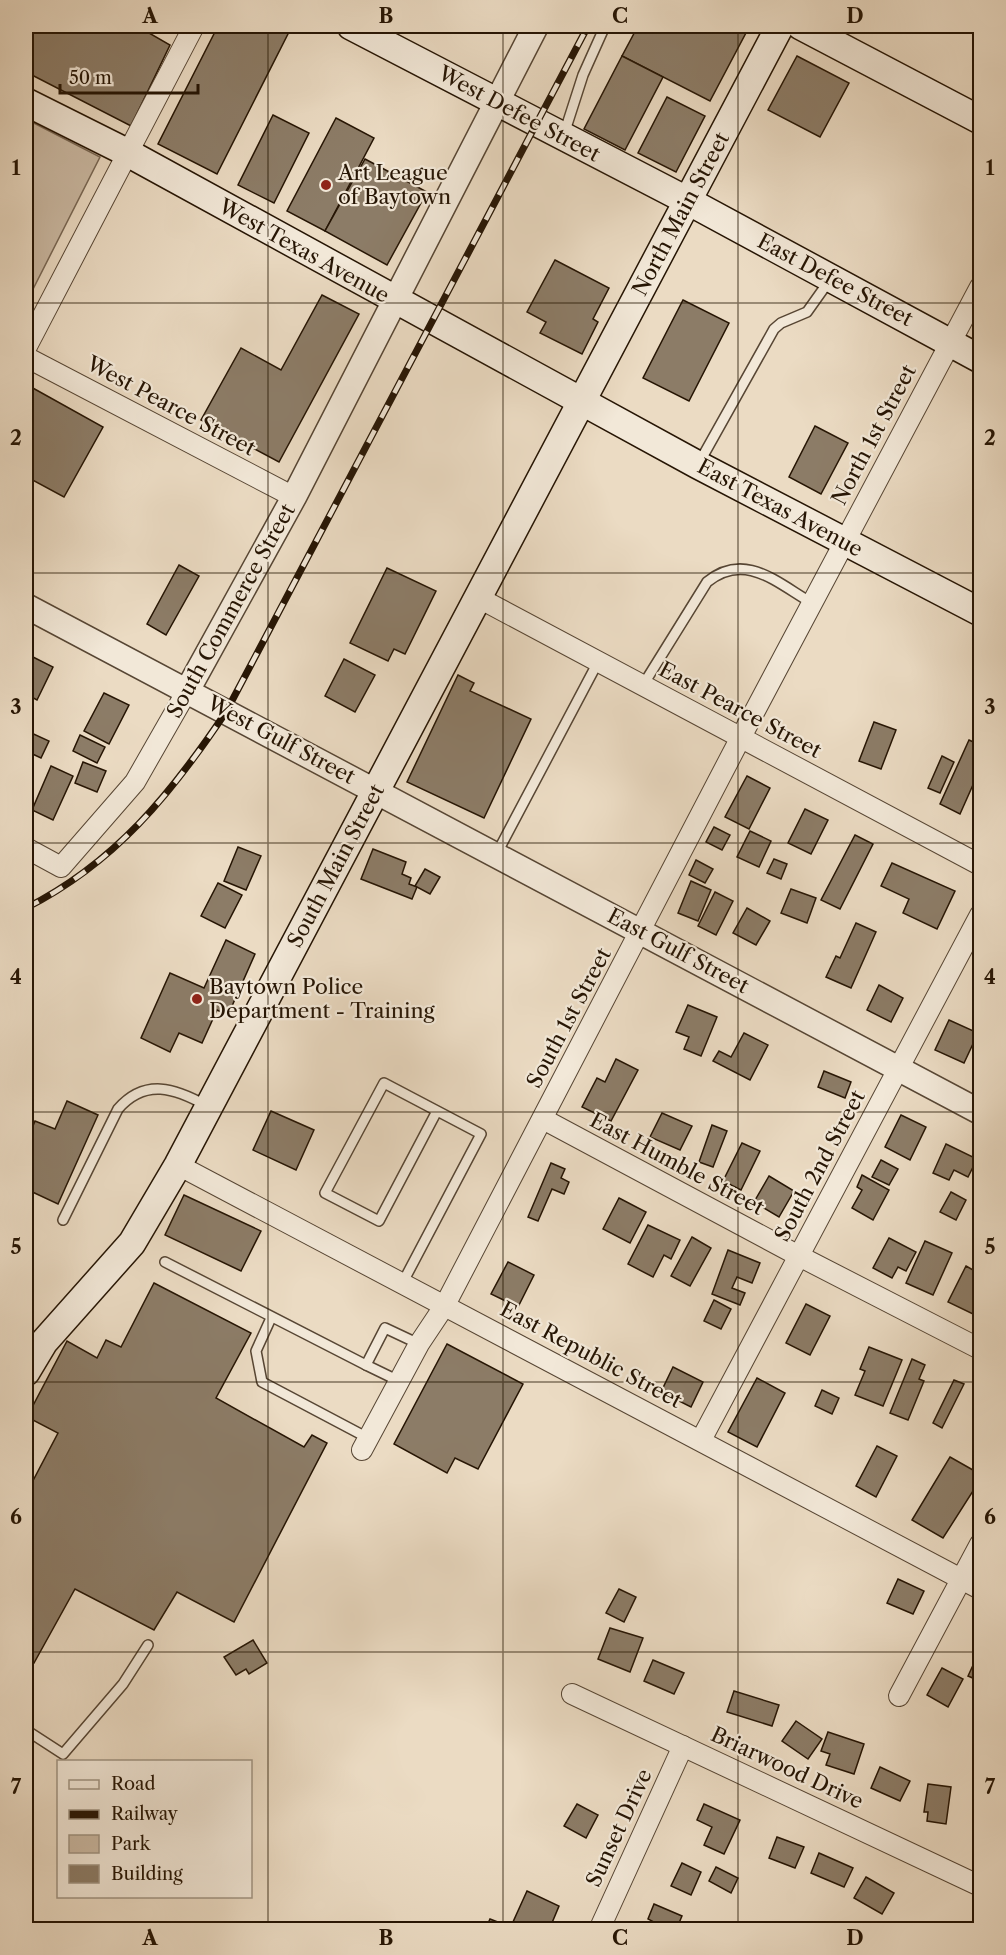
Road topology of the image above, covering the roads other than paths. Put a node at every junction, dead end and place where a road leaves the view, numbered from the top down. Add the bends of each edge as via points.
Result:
1 (194, 26) edge
2 (351, 26) edge
3 (536, 26) edge
4 (605, 26) edge
5 (780, 26) edge
6 (801, 26) edge
7 (495, 101) junction
8 (26, 102) edge
9 (981, 120) edge
10 (563, 137) junction
11 (128, 153) junction
12 (688, 201) junction
13 (831, 278) junction
14 (981, 287) edge
15 (395, 301) junction
16 (950, 342) junction
17 (26, 348) edge
18 (26, 357) edge
19 (981, 359) edge
20 (581, 402) junction
21 (698, 465) junction
22 (294, 497) junction
23 (845, 542) junction
24 (477, 597) junction
25 (812, 603) junction
26 (26, 606) edge
27 (981, 612) edge
28 (598, 662) junction
29 (643, 686) junction
30 (187, 691) junction
31 (741, 737) junction
32 (376, 790) junction
33 (26, 848) edge
34 (497, 854) junction
35 (981, 865) edge
36 (981, 915) edge
37 (642, 932) junction
38 (899, 1069) junction
39 (209, 1107) junction
40 (437, 1111) junction
41 (981, 1112) edge
42 (543, 1119) junction
43 (178, 1165) junction
44 (63, 1220) dead end
45 (799, 1256) junction
46 (165, 1262) dead end
47 (403, 1282) junction
48 (445, 1305) junction
49 (272, 1318) junction
50 (419, 1344) junction
51 (981, 1349) edge
52 (366, 1365) junction
53 (26, 1372) edge
54 (399, 1381) junction
55 (701, 1440) junction
56 (365, 1444) joint
57 (981, 1544) edge
58 (962, 1579) junction
59 (981, 1589) edge
60 (148, 1645) dead end
61 (572, 1694) dead end
62 (899, 1696) dead end
63 (26, 1730) edge
64 (683, 1746) junction
65 (981, 1887) edge
66 (599, 1929) edge

1 - 11 street
2 - 7 main road, West Defee Street
3 - 7 street, South Commerce Street
4 - 10 lane via 583,75
5 - 12 main road, North Main Street
6 - 9 main road
7 - 10 main road, West Defee Street
7 - 15 street, South Commerce Street
8 - 11 main road, West Texas Avenue
10 - 12 main road, West Defee Street
11 - 15 main road, West Texas Avenue
11 - 17 street
12 - 13 main road, East Defee Street
12 - 20 main road, North Main Street
13 - 16 main road, East Defee Street
13 - 21 lane via 807,312 774,329
14 - 16 street, North 1st Street
15 - 20 main road, West Texas Avenue
15 - 22 street, South Commerce Street
16 - 19 main road, East Defee Street
16 - 23 street, North 1st Street
18 - 22 street, West Pearce Street
20 - 21 main road, East Texas Avenue
20 - 24 main road, South Main Street
21 - 23 main road, East Texas Avenue
22 - 30 street, South Commerce Street
23 - 25 street, South 1st Street
23 - 27 main road, East Texas Avenue
24 - 28 street, East Pearce Street
24 - 32 main road, South Main Street
25 - 29 lane via 744,567 717,573 707,582
25 - 31 street, South 1st Street
26 - 30 street, West Gulf Street
28 - 29 street, East Pearce Street
28 - 34 lane
29 - 31 street, East Pearce Street
30 - 32 street, West Gulf Street
30 - 33 street, South Commerce Street via 135,782 61,867
31 - 35 street, East Pearce Street
31 - 37 street, South 1st Street
32 - 34 street, East Gulf Street
32 - 39 main road, South Main Street
34 - 37 street, East Gulf Street
36 - 38 street, South 2nd Street
37 - 38 street, East Gulf Street
37 - 42 street, South 1st Street
38 - 41 street, East Gulf Street
38 - 45 street, South 2nd Street
39 - 43 main road, South Main Street
39 - 44 lane via 183,1093 156,1089 136,1092 127,1098
40 - 40 lane via 384,1083 326,1193 379,1221
40 - 47 lane via 481,1134
42 - 45 street, East Humble Street
42 - 48 street, South 1st Street
43 - 47 street, East Republic Street
43 - 53 main road, South Main Street via 132,1243 44,1342
45 - 51 street, East Humble Street
45 - 55 street, South 2nd Street
46 - 49 lane
47 - 48 street, East Republic Street
48 - 50 street, South 1st Street
48 - 55 street, East Republic Street
49 - 52 lane
49 - 56 lane via 256,1351 262,1382
50 - 52 lane via 385,1328
50 - 54 street, South 1st Street
52 - 54 lane
54 - 56 street, South 1st Street
55 - 58 street, East Republic Street
57 - 58 street
58 - 59 street, East Republic Street
58 - 62 street
60 - 63 lane via 94,1720 63,1754
61 - 64 street, Briarwood Drive
64 - 65 street, Briarwood Drive
64 - 66 street, Sunset Drive

